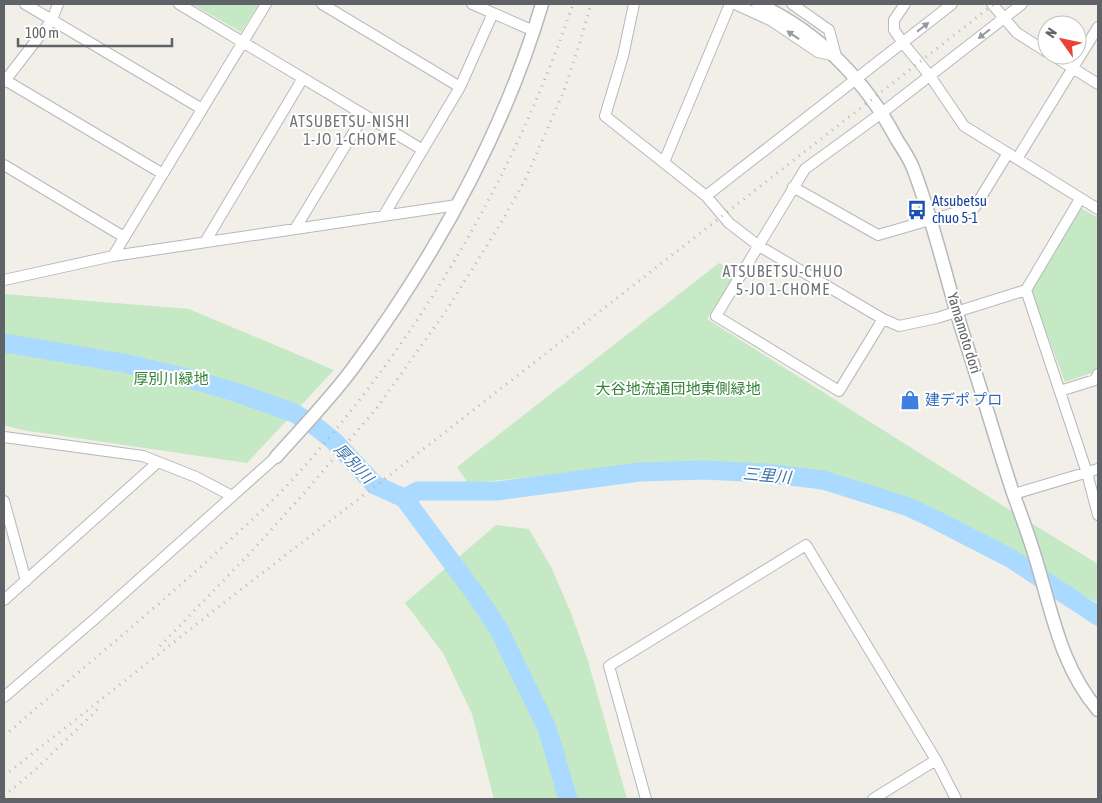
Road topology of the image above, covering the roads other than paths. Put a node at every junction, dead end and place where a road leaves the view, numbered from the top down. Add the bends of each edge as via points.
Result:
1 (25, 4) edge
2 (58, 4) edge
3 (179, 4) edge
4 (266, 4) edge
5 (322, 4) edge
6 (472, 4) edge
7 (542, 4) edge
8 (634, 4) edge
9 (730, 4) edge
10 (735, 4) edge
11 (758, 4) edge
12 (792, 4) edge
13 (905, 4) edge
14 (952, 4) edge
15 (992, 4) edge
16 (1022, 4) edge
17 (806, 8) edge
18 (493, 13) junction
19 (1004, 18) junction
20 (52, 20) junction
21 (1098, 26) edge
22 (534, 31) junction
23 (242, 42) junction
24 (903, 43) junction
25 (1037, 46) edge
26 (836, 56) junction
27 (1068, 65) edge
28 (1073, 68) junction
29 (930, 76) junction
30 (303, 78) junction
31 (856, 78) junction
32 (5, 80) edge
33 (1098, 84) edge
34 (460, 87) junction
35 (202, 109) junction
36 (883, 112) junction
37 (364, 115) junction
38 (423, 150) junction
39 (1008, 153) junction
40 (1017, 159) junction
41 (664, 162) junction
42 (4, 165) edge
43 (162, 174) junction
44 (793, 187) junction
45 (706, 196) junction
46 (1080, 199) junction
47 (457, 205) junction
48 (1098, 210) edge
49 (384, 215) junction
50 (931, 220) junction
51 (295, 228) junction
52 (124, 237) junction
53 (205, 242) junction
54 (759, 246) junction
55 (113, 256) junction
56 (4, 280) edge
57 (1026, 290) junction
58 (956, 311) junction
59 (883, 319) junction
60 (1098, 374) edge
61 (1060, 391) junction
62 (4, 437) edge
63 (276, 457) joint
64 (158, 462) junction
65 (1098, 469) edge
66 (1087, 473) junction
67 (1014, 494) junction
68 (232, 496) junction
69 (4, 501) edge
70 (1098, 514) edge
71 (26, 581) junction
72 (4, 600) edge
73 (4, 697) edge
74 (1098, 710) edge
75 (936, 760) junction
76 (646, 799) edge
77 (873, 799) edge
78 (956, 799) edge

1 - 20 street
2 - 20 street
3 - 23 street
4 - 23 street
5 - 34 street
6 - 18 street
7 - 22 street
8 - 41 street via 605,116
9 - 41 street
26 -> 10 street via 818,52 772,21
11 - 26 street, Yamamoto dori
12 - 17 street
13 - 24 street via 894,20 894,30
24 -> 14 street
15 - 19 street
16 - 19 street
17 - 26 street via 829,30
18 - 22 street
18 - 34 street
19 - 25 street via 1017,33
19 -> 29 street
20 - 32 street
20 - 35 street
21 - 28 street
22 - 47 street via 498,123
23 - 30 street
23 - 35 street
24 - 29 street
24 - 31 street
26 - 31 street, Yamamoto dori
27 - 28 street
28 - 33 street
28 - 40 street
29 - 36 street
29 - 39 street via 964,126
30 - 37 street
30 - 53 street
31 - 36 street, Yamamoto dori
31 - 45 street
32 - 43 street
34 - 38 street
35 - 43 street
36 - 44 street via 805,169
36 - 50 street, Yamamoto dori via 912,166
37 - 38 street
37 - 51 street
38 - 49 street
39 - 40 street
39 - 50 street via 975,207
40 - 46 street
41 - 45 street
42 - 52 street
43 - 52 street
44 - 50 street via 878,235
44 - 54 street
45 - 54 street via 729,223
46 - 48 street
46 - 57 street
47 - 49 street
47 - 63 street via 426,262 353,368
49 - 51 street
50 - 58 street, Yamamoto dori
51 - 53 street
52 - 55 street
53 - 55 street
54 - 59 street
54 - 59 street via 716,316 839,391
55 - 56 street
57 - 58 street
57 - 61 street
58 - 59 street via 899,326
58 - 67 street, Yamamoto dori
60 - 61 street via 1095,380
61 - 66 street
62 - 64 street via 143,456
63 - 68 street
64 - 68 street via 196,476
64 - 71 street
65 - 66 street
66 - 67 street
66 - 70 street
67 - 74 street, Yamamoto dori via 1060,644 1074,675
68 - 73 street
69 - 71 street
71 - 72 street
75 - 76 street via 806,545 609,666
75 - 77 street
75 - 78 street

